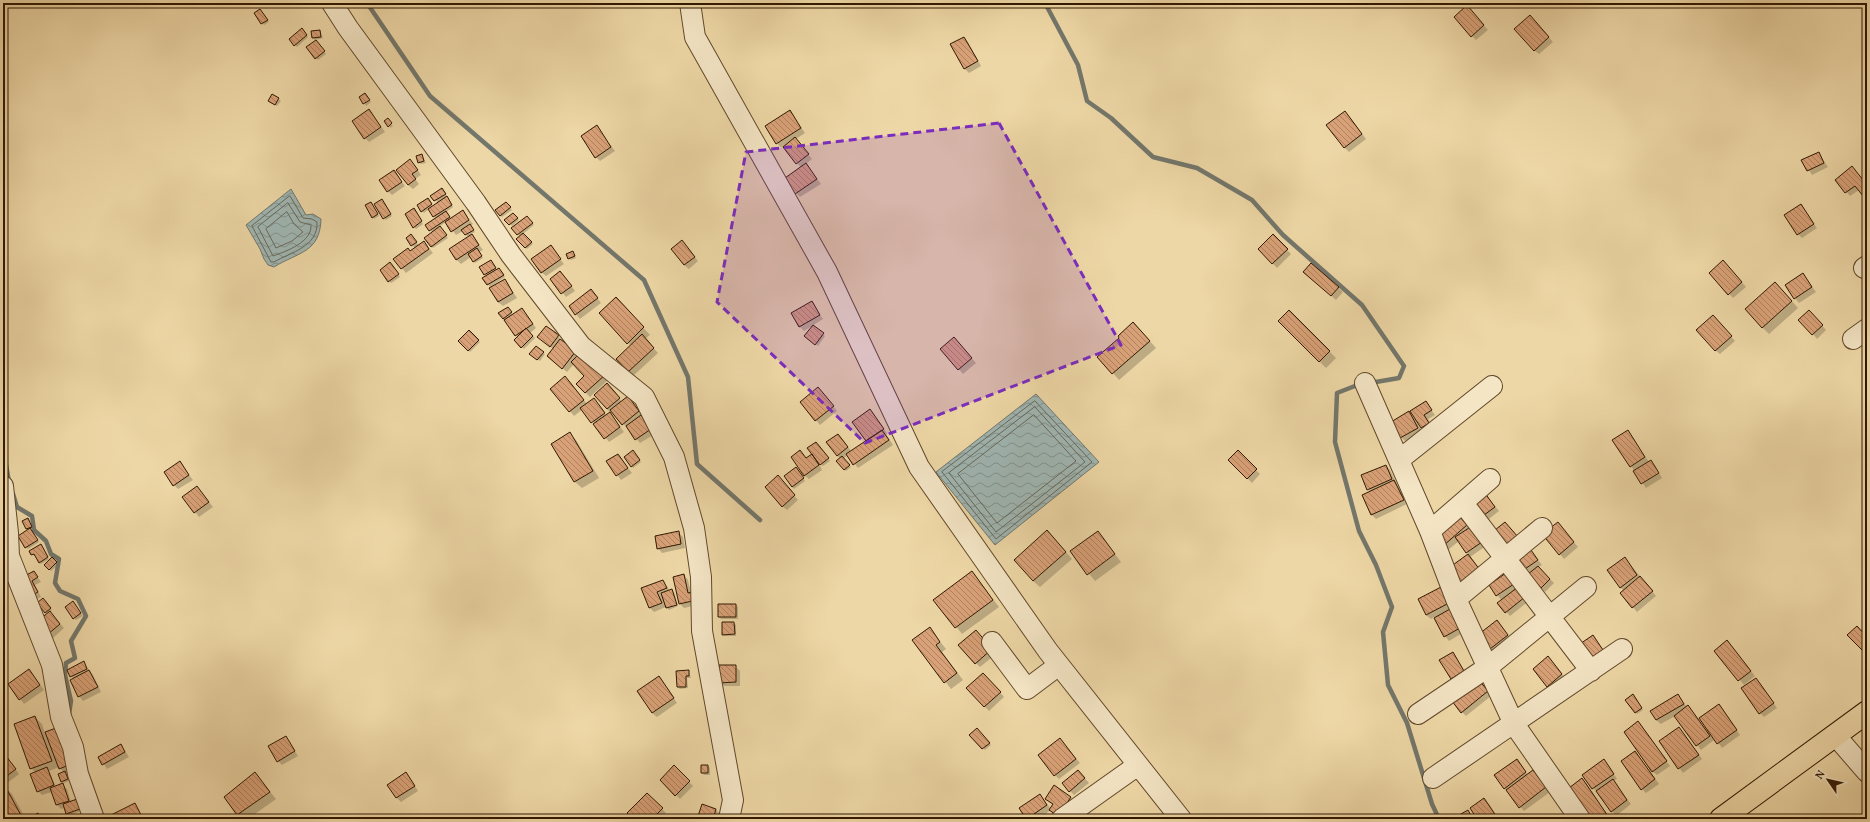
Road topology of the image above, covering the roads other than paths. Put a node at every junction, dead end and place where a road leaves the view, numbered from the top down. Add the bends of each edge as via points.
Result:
1 (332, 3) edge
2 (690, 3) edge
3 (1365, 383) dead end
4 (1492, 386) dead end
5 (1399, 460) junction
6 (1490, 480) dead end
7 (3, 486) edge
8 (1463, 503) junction
9 (1542, 528) dead end
10 (1430, 531) junction
11 (1506, 558) junction
12 (1586, 587) dead end
13 (1456, 599) junction
14 (1549, 616) junction
15 (992, 642) dead end
16 (1622, 649) dead end
17 (1059, 664) junction
18 (1488, 667) junction
19 (1591, 671) junction
20 (1867, 712) edge
21 (1418, 714) dead end
22 (1514, 724) junction
23 (1835, 735) junction
24 (1138, 765) junction
25 (1867, 772) edge
26 (1433, 778) dead end
27 (94, 819) edge
28 (728, 819) edge
29 (1062, 819) edge
30 (1181, 819) edge
31 (1580, 819) edge
32 (1721, 819) edge

1 - 28 street via 511,255 582,346 644,396 674,457 694,528 702,577 702,630 734,800
2 - 17 street via 695,37 827,272 919,467 990,578
3 - 5 street
4 - 5 street
5 - 10 street
6 - 8 street
7 - 27 street via 9,556 52,664 61,717
8 - 10 street
8 - 11 street
9 - 11 street
10 - 13 street
11 - 13 street
11 - 14 street
12 - 14 street
13 - 18 street
14 - 18 street
14 - 19 street
15 - 17 street via 1027,689
16 - 19 street
17 - 24 street
18 - 21 street
18 - 22 street
19 - 22 street
20 - 23 highway
22 - 26 street
22 - 31 street
23 - 25 street
23 - 32 highway
24 - 29 street
24 - 30 street

